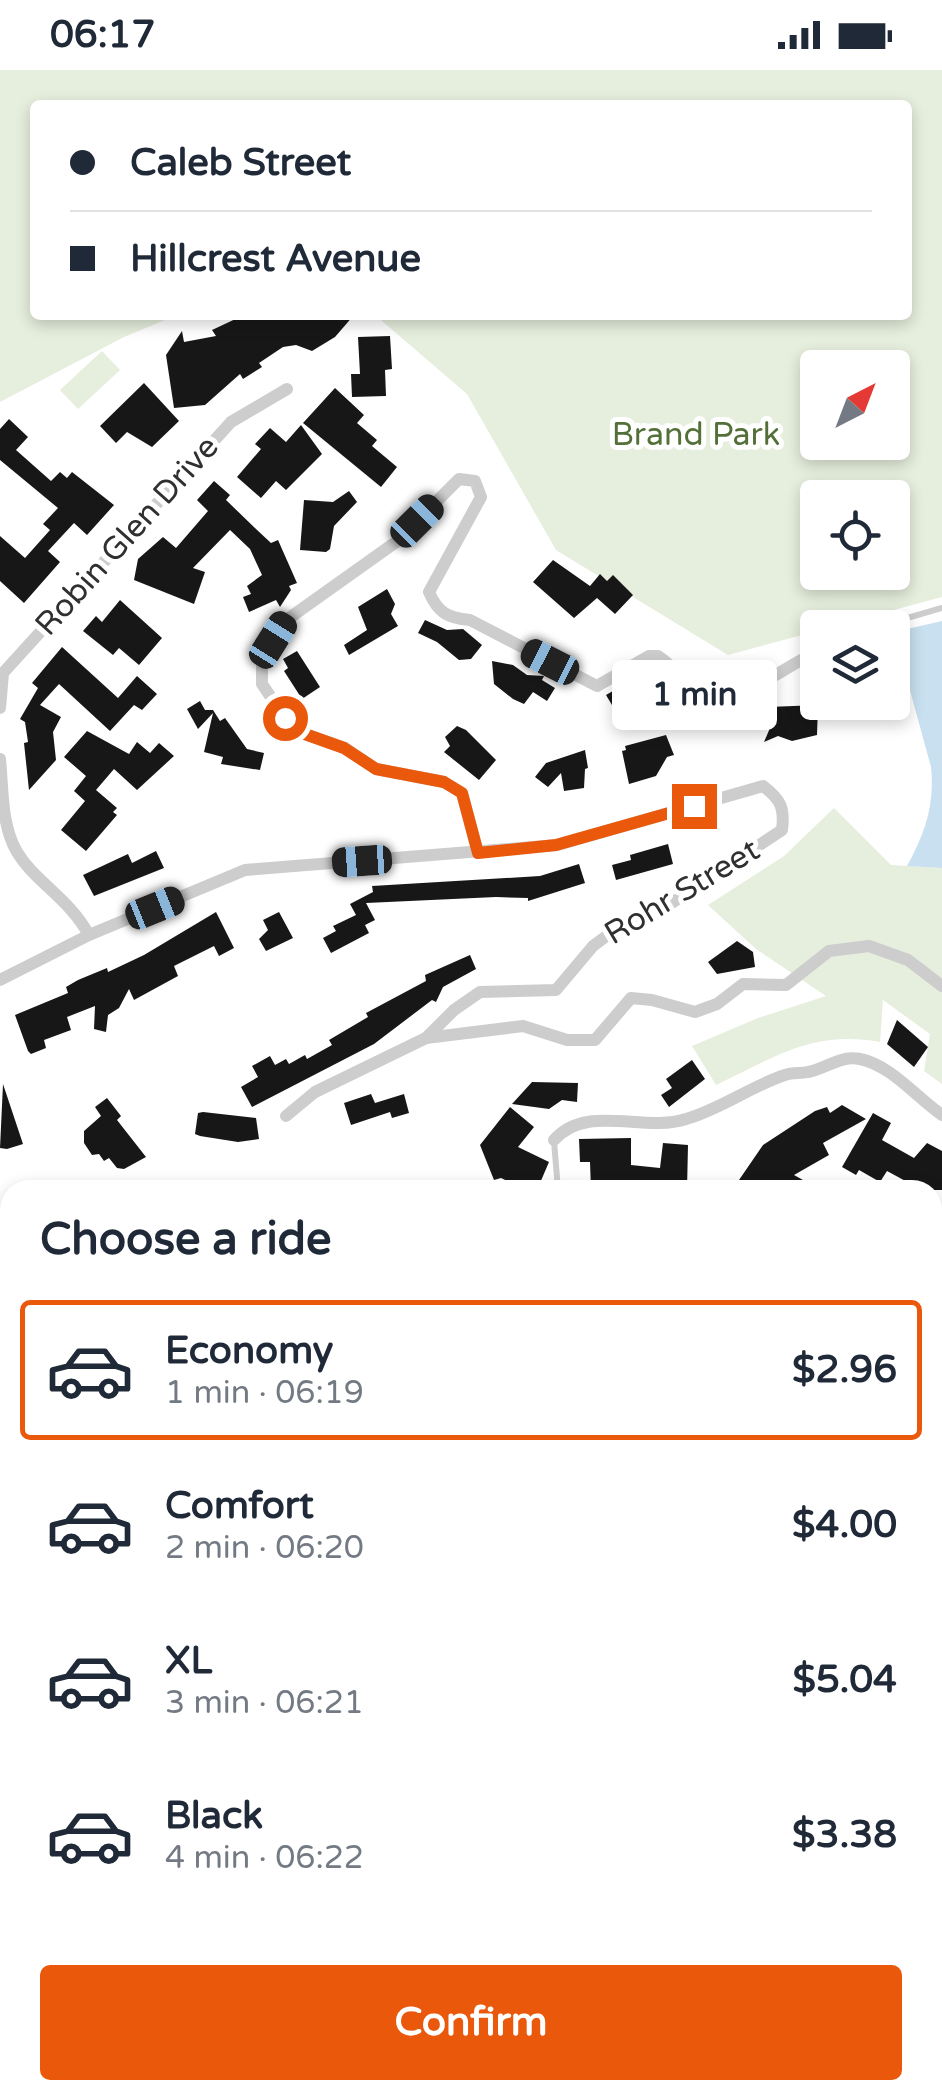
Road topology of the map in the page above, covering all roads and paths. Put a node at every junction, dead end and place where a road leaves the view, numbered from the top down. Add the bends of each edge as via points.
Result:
1 (287, 389) dead end
2 (942, 608) edge
3 (910, 617) edge
4 (800, 661) edge
5 (0, 708) edge
6 (0, 759) edge
7 (478, 853) junction
8 (89, 936) junction
9 (0, 980) edge
10 (942, 986) edge
11 (426, 1038) junction
12 (942, 1115) edge
13 (286, 1116) dead end
14 (554, 1140) joint
15 (557, 1180) edge

1 - 5 street, Robin Glen Drive via 230,422 4,672
2 - 3 lane
4 - 7 street via 748,689 715,698 658,656 598,686 470,620 452,618 436,609 428,592 481,497 475,482 458,479 396,542 285,621 262,658 262,684 302,733 376,769 444,782 462,793
6 - 8 street via 6,823 18,853 76,910
7 - 8 street via 245,870
7 - 11 street, Rohr Street via 556,845 762,786 784,813 782,830 656,914 616,929 556,990 480,992
8 - 9 street
10 - 11 street via 908,960 869,946 829,951 786,985 742,984 694,1012 630,998 595,1040 567,1040 524,1026
11 - 13 street, Rohr Street via 315,1092
12 - 14 street via 862,1059 842,1059 788,1074 684,1120 592,1120
14 - 15 lane

